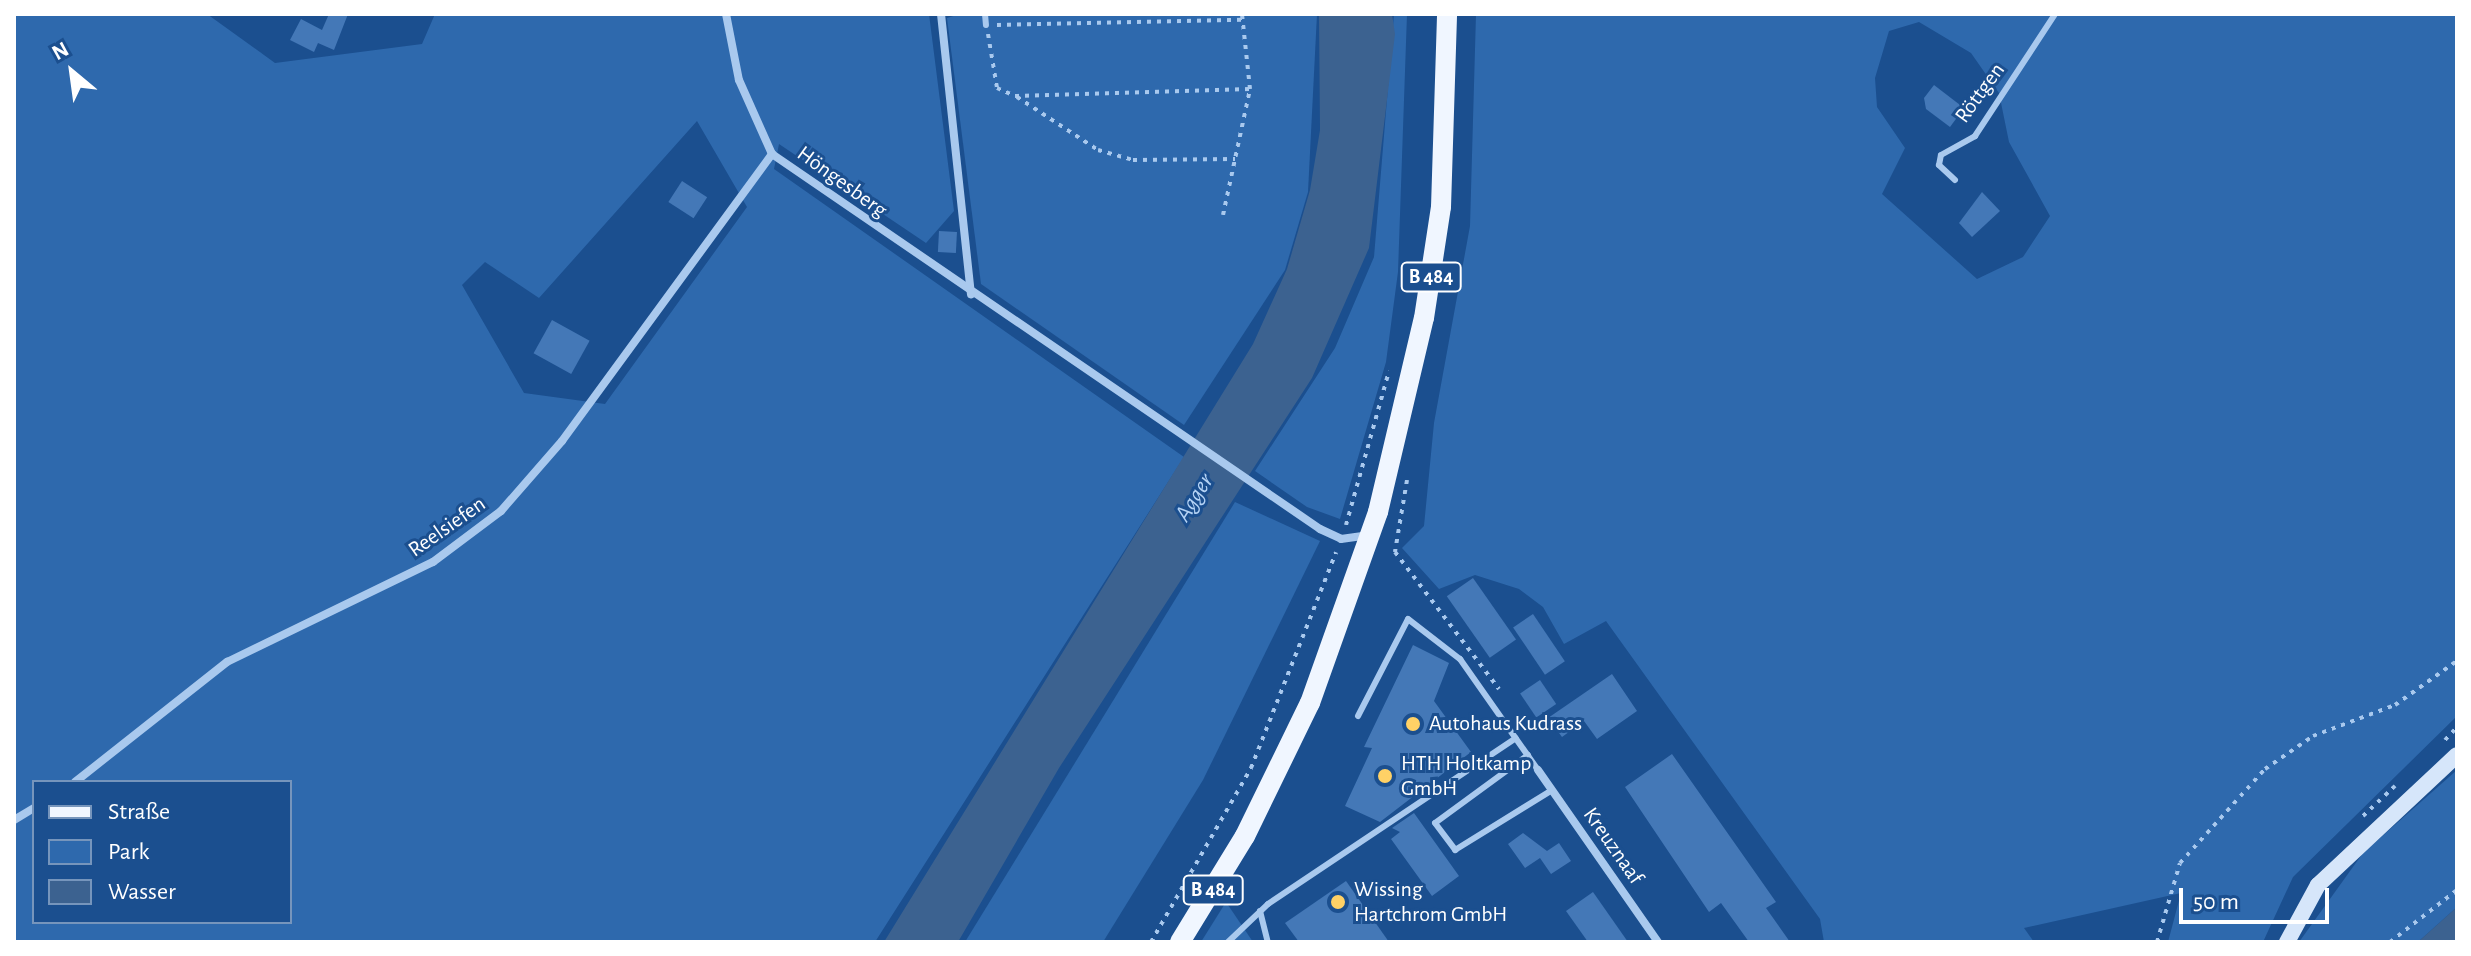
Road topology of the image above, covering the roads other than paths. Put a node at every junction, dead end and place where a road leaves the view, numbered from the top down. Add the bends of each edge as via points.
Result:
1 (726, 14) edge
2 (941, 14) edge
3 (985, 14) edge
4 (1447, 14) edge
5 (2055, 14) edge
6 (986, 25) road end
7 (772, 154) junction
8 (1955, 180) dead end
9 (971, 294) junction
10 (1371, 534) junction
11 (1358, 716) dead end
12 (1516, 738) junction
13 (1528, 755) junction
14 (2457, 755) edge
15 (1538, 770) joint
16 (78, 780) edge
17 (1552, 790) junction
18 (32, 809) edge
19 (14, 820) edge
20 (1260, 911) junction
21 (1180, 942) edge
22 (1228, 942) edge
23 (1268, 942) edge
24 (1658, 942) edge
25 (2287, 942) edge

1 - 7 street, Höngesberg via 739,80
2 - 9 street
3 - 6 lane
4 - 10 main road, B 484 via 1441,207 1424,318
5 - 8 lane, Röttgen via 1975,136 1941,155 1939,165
7 - 9 street, Höngesberg
7 - 16 street, Reelsiefen via 562,441 501,511 433,562 227,662
9 - 10 street, Höngesberg via 1302,517 1341,539
10 - 21 main road, B 484 via 1310,703 1245,836
11 - 12 lane via 1408,619 1460,659
12 - 13 lane
12 - 20 lane
13 - 15 lane
13 - 17 lane via 1435,823 1455,850
14 - 25 street via 2318,885
15 - 17 street, Kreuznaaf
17 - 24 street, Kreuznaaf
18 - 19 street
20 - 22 lane
20 - 23 lane

